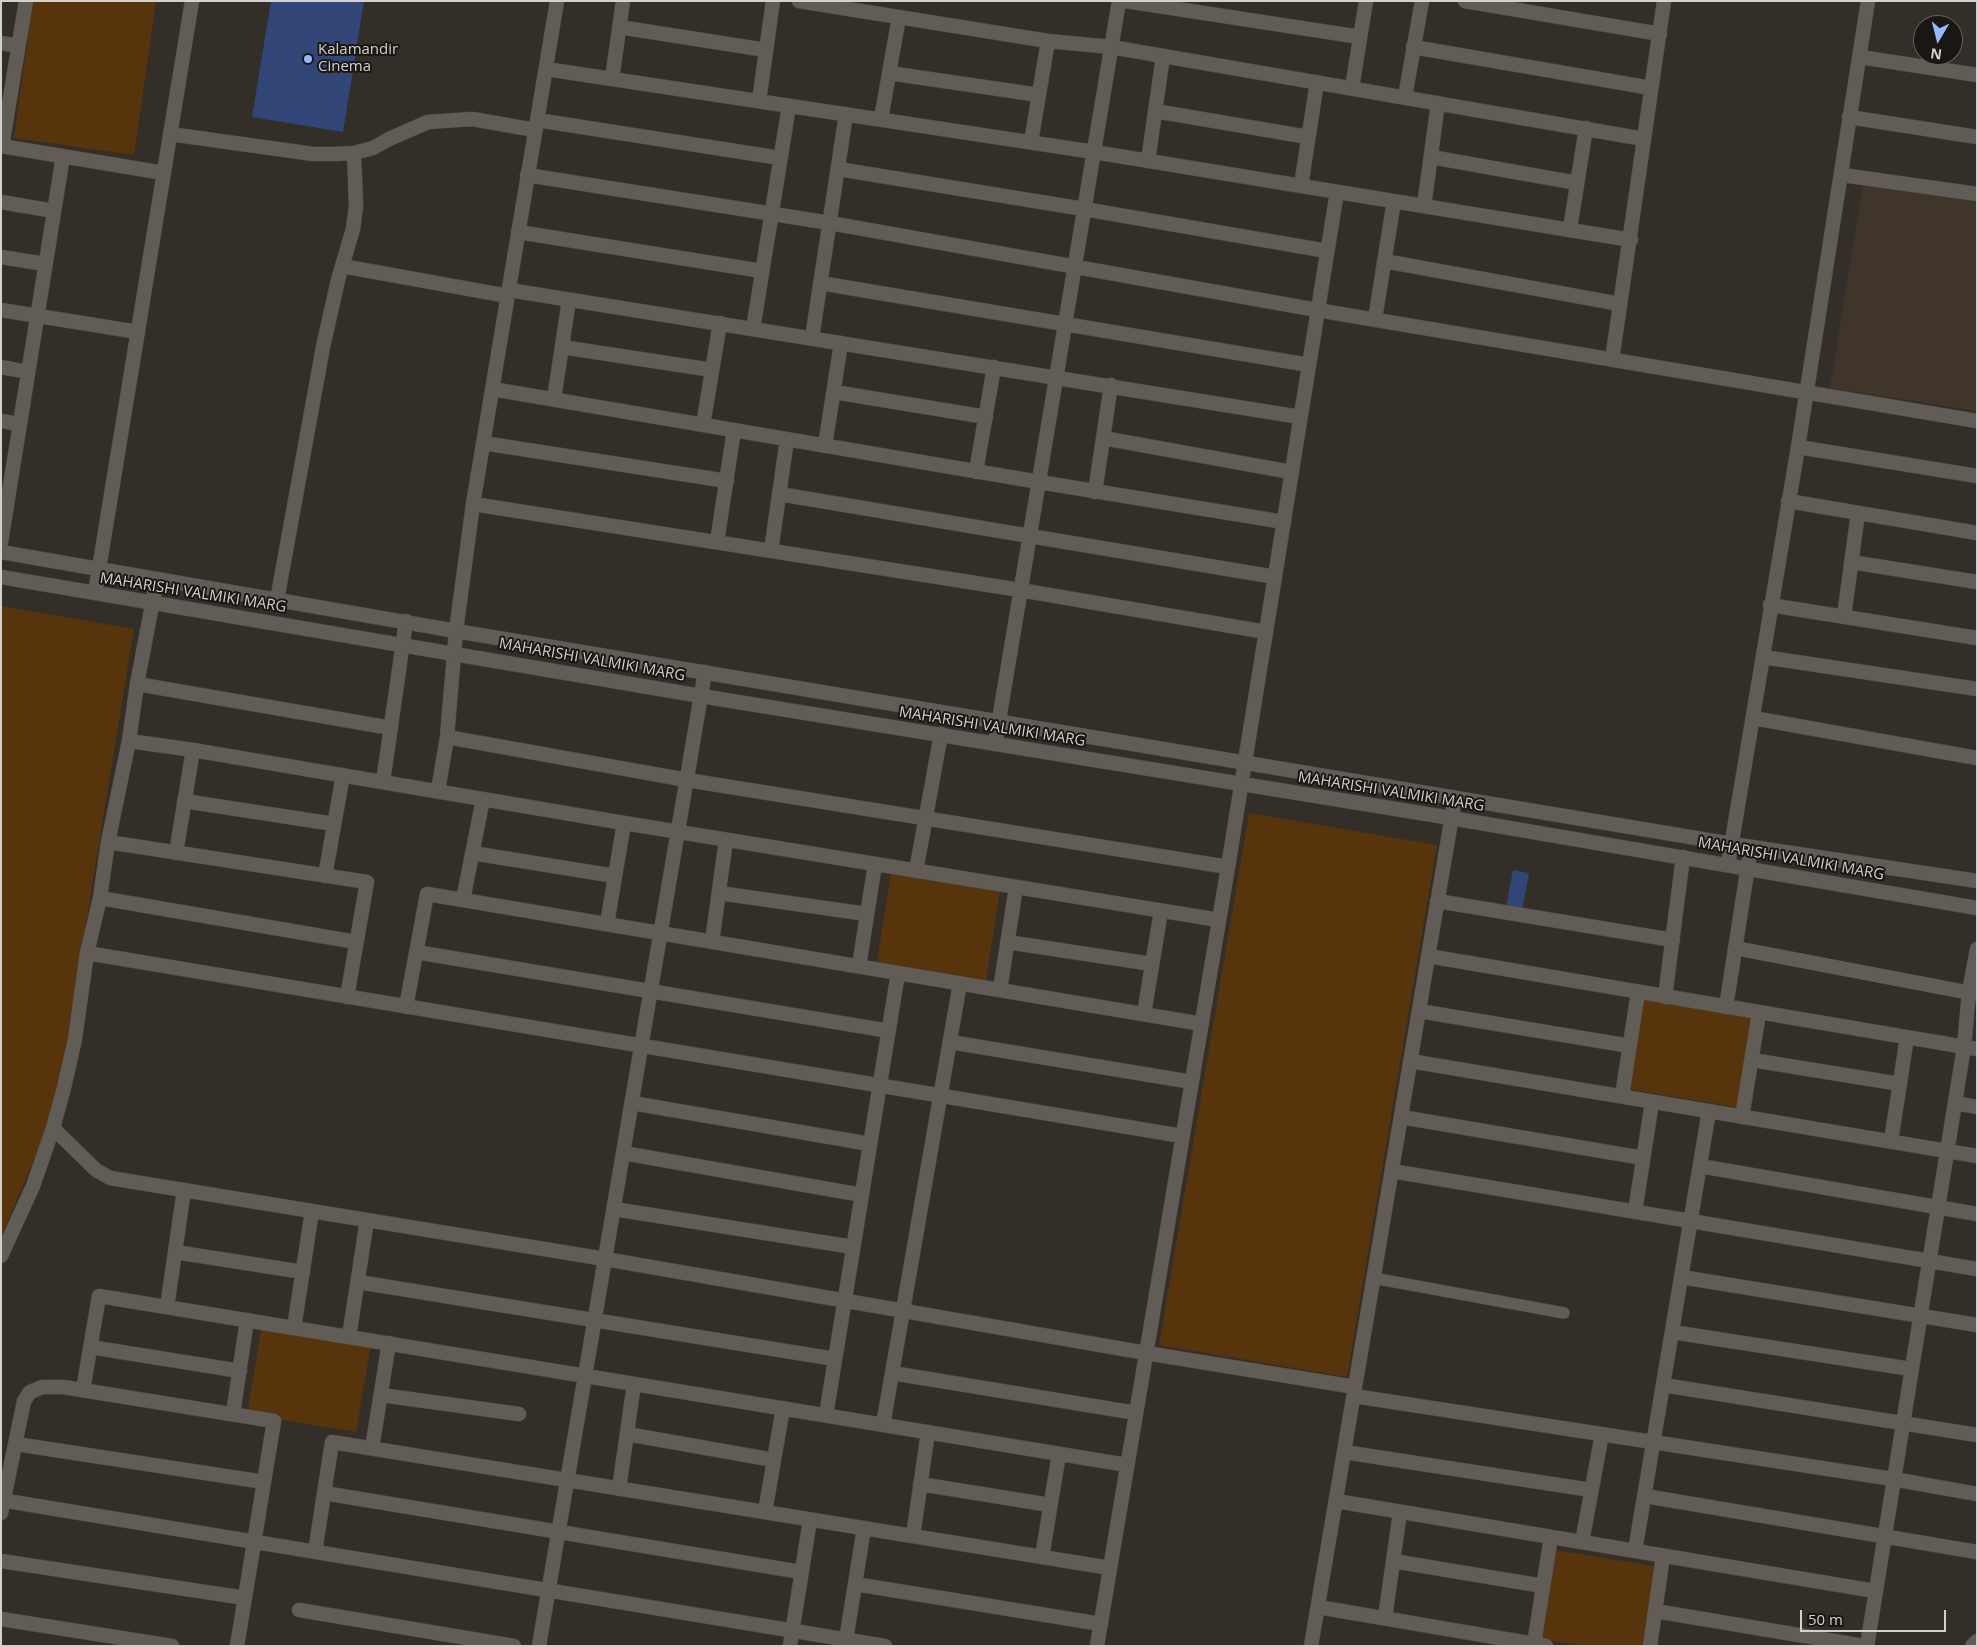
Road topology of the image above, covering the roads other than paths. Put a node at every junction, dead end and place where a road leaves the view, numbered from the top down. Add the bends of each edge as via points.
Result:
1 (26, 1) edge
2 (192, 1) edge
3 (557, 1) edge
4 (623, 1) edge
5 (773, 1) edge
6 (1119, 1) edge
7 (1126, 1) edge
8 (1366, 1) edge
9 (1422, 1) edge
10 (1466, 1) edge
11 (1664, 1) edge
12 (1868, 1) edge
13 (805, 2) edge
14 (865, 6) edge
15 (899, 18) junction
16 (619, 27) junction
17 (1660, 34) junction
18 (1360, 37) junction
19 (1048, 41) junction
20 (1, 44) edge
21 (18, 46) junction
22 (1111, 47) junction
23 (1413, 47) junction
24 (766, 50) junction
25 (1163, 56) junction
26 (1860, 56) junction
27 (546, 69) junction
28 (889, 73) junction
29 (1977, 76) edge
30 (612, 79) junction
31 (1317, 82) junction
32 (1352, 88) junction
33 (1651, 88) junction
34 (6, 95) edge
35 (1039, 96) junction
36 (1405, 98) junction
37 (759, 101) junction
38 (1438, 103) junction
39 (789, 106) junction
40 (1155, 111) junction
41 (846, 114) junction
42 (1849, 117) junction
43 (881, 120) junction
44 (536, 125) junction
45 (1586, 128) junction
46 (170, 134) junction
47 (1308, 137) junction
48 (1977, 138) edge
49 (1644, 139) junction
50 (1031, 142) junction
51 (2, 146) edge
52 (1094, 152) junction
53 (354, 153) junction
54 (63, 156) junction
55 (780, 158) junction
56 (1431, 158) junction
57 (1148, 161) junction
58 (838, 169) junction
59 (164, 173) junction
60 (527, 175) junction
61 (1842, 175) junction
62 (1577, 183) junction
63 (1301, 186) junction
64 (1337, 192) junction
65 (1977, 194) edge
66 (1394, 201) junction
67 (1, 202) edge
68 (1424, 206) junction
69 (1084, 209) junction
70 (54, 211) junction
71 (771, 215) junction
72 (830, 223) junction
73 (1570, 230) junction
74 (518, 232) junction
75 (1631, 240) junction
76 (1327, 251) junction
77 (1, 257) edge
78 (1384, 261) junction
79 (45, 264) junction
80 (342, 266) junction
81 (1075, 267) junction
82 (762, 270) junction
83 (820, 283) junction
84 (508, 293) junction
85 (569, 300) junction
86 (1620, 304) junction
87 (1, 310) edge
88 (1318, 310) junction
89 (37, 316) junction
90 (1375, 319) junction
91 (1065, 323) junction
92 (720, 324) junction
93 (753, 328) junction
94 (138, 332) junction
95 (812, 338) junction
96 (841, 342) junction
97 (562, 347) junction
98 (1612, 360) junction
99 (1309, 365) junction
100 (1, 367) edge
101 (994, 367) junction
102 (712, 370) junction
103 (28, 372) junction
104 (1056, 376) junction
105 (1111, 385) junction
106 (492, 388) junction
107 (834, 392) junction
108 (1805, 393) junction
109 (554, 399) junction
110 (986, 417) junction
111 (1300, 417) junction
112 (1, 421) edge
113 (1977, 421) edge
114 (20, 424) junction
115 (703, 425) junction
116 (734, 430) junction
117 (1103, 438) junction
118 (787, 440) junction
119 (483, 443) junction
120 (825, 446) junction
121 (1798, 448) junction
122 (976, 472) junction
123 (1292, 472) junction
124 (1977, 476) edge
125 (6, 477) edge
126 (726, 481) junction
127 (1039, 482) junction
128 (1095, 492) junction
129 (779, 494) junction
130 (1788, 501) junction
131 (473, 504) junction
132 (1858, 513) junction
133 (1284, 522) junction
134 (1977, 533) edge
135 (1030, 535) junction
136 (1, 542) edge
137 (717, 542) junction
138 (771, 551) junction
139 (1, 552) edge
140 (1851, 562) junction
141 (99, 569) junction
142 (1, 577) edge
143 (1275, 577) junction
144 (157, 579) junction
145 (1977, 582) edge
146 (1020, 590) junction
147 (95, 593) junction
148 (277, 600) junction
149 (152, 604) junction
150 (1770, 605) junction
151 (1844, 616) junction
152 (406, 622) junction
153 (456, 632) junction
154 (1266, 632) junction
155 (1977, 638) edge
156 (403, 644) junction
157 (454, 653) junction
158 (1762, 658) junction
159 (706, 672) junction
160 (137, 684) junction
161 (1977, 689) edge
162 (701, 696) junction
163 (1753, 718) junction
164 (998, 721) junction
165 (391, 728) junction
166 (941, 734) junction
167 (447, 737) junction
168 (129, 741) junction
169 (995, 744) junction
170 (192, 750) junction
171 (1977, 758) edge
172 (1245, 763) junction
173 (343, 775) junction
174 (687, 780) junction
175 (383, 782) junction
176 (1241, 784) junction
177 (438, 792) junction
178 (1455, 798) junction
179 (483, 799) junction
180 (184, 801) junction
181 (926, 818) junction
182 (1451, 818) junction
183 (334, 824) junction
184 (624, 824) junction
185 (678, 832) junction
186 (726, 840) junction
187 (108, 842) junction
188 (1732, 844) junction
189 (1751, 847) junction
190 (176, 852) junction
191 (472, 853) junction
192 (1683, 857) junction
193 (875, 864) junction
194 (1728, 865) junction
195 (1228, 867) junction
196 (1747, 868) junction
197 (916, 871) junction
198 (325, 876) junction
199 (615, 876) junction
200 (1977, 881) edge
201 (1016, 887) junction
202 (719, 893) junction
203 (100, 898) junction
204 (463, 900) junction
205 (1437, 901) junction
206 (1977, 908) edge
207 (1161, 911) junction
208 (867, 914) junction
209 (1219, 920) junction
210 (607, 924) junction
211 (661, 933) junction
212 (1673, 940) junction
213 (356, 942) junction
214 (712, 942) junction
215 (1007, 942) junction
216 (1735, 948) junction
217 (1977, 949) edge
218 (416, 952) junction
219 (87, 954) junction
220 (1428, 956) junction
221 (1152, 964) junction
222 (859, 966) junction
223 (898, 973) junction
224 (960, 983) junction
225 (1000, 990) junction
226 (651, 991) junction
227 (1638, 992) junction
228 (1973, 993) edge
229 (347, 997) junction
230 (1666, 997) junction
231 (406, 1007) junction
232 (1726, 1007) junction
233 (1419, 1010) junction
234 (1759, 1012) junction
235 (1144, 1014) junction
236 (1202, 1024) junction
237 (889, 1031) junction
238 (1907, 1038) junction
239 (950, 1042) junction
240 (1630, 1046) junction
241 (641, 1047) junction
242 (1970, 1048) edge
243 (1752, 1060) junction
244 (1410, 1061) junction
245 (1192, 1082) junction
246 (1900, 1084) junction
247 (880, 1086) junction
248 (940, 1096) junction
249 (1622, 1096) junction
250 (1652, 1102) junction
251 (632, 1103) junction
252 (1955, 1104) junction
253 (1977, 1107) edge
254 (1709, 1111) junction
255 (1742, 1116) junction
256 (1401, 1117) junction
257 (53, 1128) junction
258 (1182, 1136) junction
259 (1891, 1141) junction
260 (870, 1144) junction
261 (1947, 1150) junction
262 (623, 1153) junction
263 (1977, 1156) edge
264 (1643, 1158) junction
265 (1700, 1166) junction
266 (1392, 1171) junction
267 (184, 1190) junction
268 (862, 1195) junction
269 (1938, 1207) junction
270 (614, 1209) junction
271 (312, 1211) junction
272 (1635, 1212) junction
273 (1977, 1214) edge
274 (367, 1220) junction
275 (1690, 1221) junction
276 (854, 1247) junction
277 (175, 1252) junction
278 (1, 1256) edge
279 (605, 1259) junction
280 (1929, 1261) junction
281 (1977, 1269) edge
282 (303, 1272) junction
283 (1681, 1277) junction
284 (1373, 1278) junction
285 (358, 1282) junction
286 (845, 1301) junction
287 (167, 1307) junction
288 (903, 1311) junction
289 (1564, 1313) dead end
290 (1919, 1315) junction
291 (247, 1320) junction
292 (594, 1320) junction
293 (1977, 1325) edge
294 (294, 1328) junction
295 (1672, 1332) junction
296 (350, 1337) junction
297 (389, 1344) junction
298 (90, 1347) junction
299 (1146, 1353) junction
300 (835, 1359) junction
301 (1911, 1369) junction
302 (240, 1371) junction
303 (892, 1372) junction
304 (585, 1376) junction
305 (634, 1384) junction
306 (1662, 1385) junction
307 (83, 1390) junction
308 (1354, 1391) junction
309 (381, 1395) junction
310 (783, 1408) junction
311 (1136, 1413) junction
312 (233, 1414) junction
313 (519, 1414) dead end
314 (826, 1415) junction
315 (1903, 1423) junction
316 (883, 1425) junction
317 (928, 1432) junction
318 (627, 1434) junction
319 (1602, 1434) junction
320 (1977, 1434) edge
321 (1654, 1442) junction
322 (16, 1444) junction
323 (372, 1448) junction
324 (1344, 1452) junction
325 (1059, 1454) junction
326 (774, 1460) junction
327 (1127, 1465) junction
328 (1893, 1479) junction
329 (567, 1480) junction
330 (264, 1482) junction
331 (920, 1484) junction
332 (619, 1488) junction
333 (1592, 1490) junction
334 (324, 1493) junction
335 (1977, 1494) edge
336 (1645, 1496) junction
337 (1336, 1501) junction
338 (2, 1504) edge
339 (1050, 1506) junction
340 (765, 1512) junction
341 (1400, 1512) junction
342 (810, 1520) junction
343 (864, 1528) junction
344 (558, 1532) junction
345 (912, 1536) junction
346 (1884, 1536) junction
347 (1551, 1537) junction
348 (254, 1541) junction
349 (1582, 1542) junction
350 (1636, 1551) junction
351 (315, 1552) junction
352 (1977, 1552) edge
353 (1663, 1556) junction
354 (1042, 1557) junction
355 (1, 1561) edge
356 (1393, 1561) junction
357 (1110, 1568) junction
358 (802, 1572) junction
359 (855, 1584) junction
360 (1543, 1586) junction
361 (548, 1590) junction
362 (1875, 1591) junction
363 (245, 1598) junction
364 (1318, 1607) junction
365 (299, 1610) dead end
366 (1655, 1611) junction
367 (1385, 1618) junction
368 (1, 1619) edge
369 (1101, 1624) junction
370 (792, 1630) junction
371 (1977, 1641) edge
372 (846, 1643) edge
373 (1540, 1645) edge
374 (172, 1646) edge
375 (237, 1646) edge
376 (514, 1646) edge
377 (539, 1646) edge
378 (790, 1646) edge
379 (886, 1646) edge
380 (1097, 1646) edge
381 (1312, 1646) edge
382 (1650, 1646) edge
383 (1866, 1646) edge
384 (1972, 1646) edge

1 - 21 street
2 - 46 street
3 - 27 street
4 - 16 street
5 - 24 street
6 - 22 street
7 - 18 street
8 - 18 street
9 - 23 street
10 - 17 street
11 - 17 street
12 - 26 street
13 - 14 street
14 - 15 street
15 - 19 street
15 - 28 street
16 - 24 street
16 - 30 street
17 - 33 street
18 - 32 street
19 - 22 street
19 - 35 street
20 - 21 street
21 - 34 street
22 - 25 street
22 - 52 street
23 - 33 street
23 - 36 street
24 - 37 street
25 - 31 street
25 - 40 street
26 - 29 street
26 - 42 street
27 - 30 street
27 - 44 street
28 - 35 street
28 - 43 street
30 - 37 street
31 - 32 street
31 - 47 street
32 - 36 street
33 - 49 street
34 - 51 street
35 - 50 street
36 - 38 street
37 - 39 street
38 - 45 street
38 - 56 street
39 - 41 street
39 - 55 street
40 - 47 street
40 - 57 street
41 - 43 street
41 - 58 street
42 - 48 street
42 - 61 street
43 - 50 street
44 - 53 street via 472,119 428,122 373,148
44 - 55 street
44 - 60 street
45 - 49 street
45 - 62 street
46 - 53 street via 313,154
46 - 59 street
47 - 63 street
49 - 75 street
50 - 52 street
51 - 54 street
52 - 57 street
52 - 69 street
53 - 80 street via 356,206
54 - 59 street
54 - 70 street
55 - 71 street
56 - 62 street
56 - 68 street
57 - 63 street
58 - 69 street
58 - 72 street
59 - 94 street
60 - 71 street
60 - 74 street
61 - 65 street
61 - 108 street
62 - 73 street
63 - 64 street
64 - 66 street
64 - 76 street
66 - 68 street
66 - 78 street
67 - 70 street
68 - 73 street
69 - 76 street
69 - 81 street
70 - 79 street
71 - 72 street
71 - 82 street
72 - 81 street
72 - 83 street
73 - 75 street
74 - 82 street
74 - 84 street
75 - 86 street
76 - 88 street
77 - 79 street
78 - 86 street
78 - 90 street
79 - 89 street
80 - 84 street
80 - 148 street via 323,347
81 - 88 street
81 - 91 street
82 - 93 street
83 - 91 street
83 - 95 street
84 - 85 street
84 - 106 street
85 - 92 street
85 - 97 street
86 - 98 street
87 - 89 street
88 - 90 street
88 - 99 street
89 - 94 street
89 - 103 street
90 - 98 street
91 - 99 street
91 - 104 street
92 - 93 street
92 - 102 street
93 - 95 street
94 - 141 street
95 - 96 street
96 - 101 street
96 - 107 street
97 - 102 street
97 - 109 street
98 - 108 street
99 - 111 street
100 - 103 street
101 - 104 street
101 - 110 street
102 - 115 street
103 - 114 street
104 - 105 street
104 - 127 street
105 - 111 street
105 - 117 street
106 - 109 street
106 - 119 street
107 - 110 street
107 - 120 street
108 - 113 street
108 - 121 street
109 - 115 street
110 - 122 street
111 - 123 street
112 - 114 street
114 - 125 street
115 - 116 street
116 - 118 street
116 - 126 street
117 - 123 street
117 - 128 street
118 - 120 street
118 - 129 street
119 - 126 street
119 - 131 street
120 - 122 street
121 - 124 street
121 - 130 street
122 - 127 street
123 - 133 street
125 - 136 street
126 - 137 street
127 - 128 street
127 - 135 street
128 - 133 street
129 - 135 street
129 - 138 street
130 - 132 street
130 - 150 street
131 - 137 street
131 - 153 street
132 - 134 street
132 - 140 street
133 - 143 street
135 - 143 street
135 - 146 street
137 - 138 street
138 - 146 street
139 - 141 street, MAHARISHI VALMIKI MARG
140 - 145 street
140 - 151 street
141 - 144 street, MAHARISHI VALMIKI MARG
141 - 147 street
142 - 147 street, MAHARISHI VALMIKI MARG
143 - 154 street
144 - 148 street, MAHARISHI VALMIKI MARG
144 - 149 street
146 - 154 street
146 - 164 street
147 - 149 street, MAHARISHI VALMIKI MARG
148 - 152 street, MAHARISHI VALMIKI MARG
149 - 156 street, MAHARISHI VALMIKI MARG
149 - 160 street
150 - 151 street
150 - 158 street
151 - 155 street
152 - 153 street, MAHARISHI VALMIKI MARG
152 - 156 street
153 - 157 street
153 - 159 street, MAHARISHI VALMIKI MARG
154 - 172 street
156 - 157 street, MAHARISHI VALMIKI MARG
156 - 165 street
157 - 162 street, MAHARISHI VALMIKI MARG
157 - 167 street
158 - 161 street
158 - 163 street
159 - 162 street
159 - 164 street, MAHARISHI VALMIKI MARG
160 - 165 street
160 - 168 street
162 - 166 street, MAHARISHI VALMIKI MARG
162 - 174 street
163 - 171 street
163 - 188 street
164 - 169 street
164 - 172 street, MAHARISHI VALMIKI MARG
165 - 175 street
166 - 169 street, MAHARISHI VALMIKI MARG
166 - 181 street
167 - 174 street
167 - 177 street
168 - 170 street
168 - 187 street
169 - 176 street, MAHARISHI VALMIKI MARG
170 - 173 street
170 - 180 street
172 - 176 street
172 - 178 street, MAHARISHI VALMIKI MARG
173 - 175 street
173 - 183 street
174 - 181 street
174 - 185 street
175 - 177 street
176 - 182 street, MAHARISHI VALMIKI MARG
176 - 195 street
177 - 179 street
178 - 182 street
178 - 188 street, MAHARISHI VALMIKI MARG
179 - 184 street
179 - 191 street
180 - 183 street
180 - 190 street
181 - 195 street
181 - 197 street
182 - 192 street, MAHARISHI VALMIKI MARG
182 - 205 street
183 - 198 street
184 - 185 street
184 - 199 street
185 - 186 street
185 - 211 street
186 - 193 street
186 - 202 street
187 - 190 street
187 - 203 street
188 - 189 street, MAHARISHI VALMIKI MARG
188 - 194 street
189 - 196 street
189 - 200 street, MAHARISHI VALMIKI MARG
190 - 198 street
191 - 199 street
191 - 204 street
192 - 194 street, MAHARISHI VALMIKI MARG
192 - 212 street
193 - 197 street
193 - 208 street
194 - 196 street, MAHARISHI VALMIKI MARG
195 - 209 street
196 - 206 street, MAHARISHI VALMIKI MARG
196 - 216 street
197 - 201 street
198 - 213 street via 367,882
199 - 210 street
201 - 207 street
201 - 215 street
202 - 208 street
202 - 214 street
203 - 213 street
203 - 219 street
204 - 210 street
204 - 218 street via 427,894
205 - 212 street
205 - 220 street
207 - 209 street
207 - 221 street
208 - 222 street
209 - 236 street
210 - 211 street
211 - 214 street
211 - 226 street
212 - 230 street
213 - 229 street
214 - 222 street
215 - 221 street
215 - 225 street
216 - 228 street
216 - 232 street
217 - 228 street
218 - 226 street
218 - 231 street
219 - 229 street
219 - 257 street via 74,1039
220 - 227 street
220 - 233 street
221 - 235 street
222 - 223 street
223 - 224 street
223 - 237 street
224 - 225 street
224 - 239 street
225 - 235 street
226 - 237 street
226 - 241 street
227 - 230 street
227 - 240 street
228 - 242 street
229 - 231 street
230 - 232 street
231 - 241 street
232 - 234 street
233 - 240 street
233 - 244 street
234 - 238 street
234 - 243 street
235 - 236 street
236 - 245 street
237 - 247 street
238 - 242 street
238 - 246 street
239 - 245 street
239 - 248 street
240 - 249 street
241 - 247 street
241 - 251 street
242 - 252 street
243 - 246 street
243 - 255 street
244 - 249 street
244 - 256 street
245 - 258 street
246 - 259 street
247 - 248 street
247 - 260 street
248 - 258 street
248 - 288 street
249 - 250 street
250 - 254 street
250 - 264 street
251 - 260 street
251 - 262 street
252 - 253 street
252 - 261 street
254 - 255 street
254 - 265 street
255 - 259 street
256 - 264 street
256 - 266 street
257 - 267 street via 96,1170 110,1178
257 - 278 street via 33,1186
258 - 299 street
259 - 261 street
260 - 268 street
261 - 263 street
261 - 269 street
262 - 268 street
262 - 270 street
264 - 272 street
265 - 269 street
265 - 275 street
266 - 272 street
266 - 284 street
267 - 271 street
267 - 277 street
268 - 276 street
269 - 273 street
269 - 280 street
270 - 276 street
270 - 279 street
271 - 274 street
271 - 282 street
272 - 275 street
274 - 279 street
274 - 285 street
275 - 280 street
275 - 283 street
276 - 286 street
277 - 282 street
277 - 287 street
279 - 286 street
279 - 292 street
280 - 281 street
280 - 290 street
282 - 294 street
283 - 290 street
283 - 295 street
284 - 289 lane
284 - 308 street
285 - 292 street
285 - 296 street
286 - 288 street
286 - 300 street
287 - 291 street
287 - 298 street via 99,1296
288 - 299 street
288 - 303 street
290 - 293 street
290 - 301 street
291 - 294 street
291 - 302 street
292 - 300 street
292 - 304 street
294 - 296 street
295 - 301 street
295 - 306 street
296 - 297 street
297 - 304 street
297 - 309 street
298 - 302 street
298 - 307 street
299 - 308 street
299 - 311 street
300 - 314 street
301 - 315 street
302 - 312 street
303 - 311 street
303 - 316 street
304 - 305 street
304 - 329 street
305 - 310 street
305 - 318 street
306 - 315 street
306 - 321 street
307 - 312 street
307 - 322 street via 42,1387 30,1392 24,1401
308 - 319 street
308 - 324 street
309 - 313 street
309 - 323 street
310 - 314 street
310 - 326 street
311 - 327 street
312 - 330 street via 274,1421
314 - 316 street
315 - 320 street
315 - 328 street
316 - 317 street
317 - 325 street
317 - 331 street
318 - 326 street
318 - 332 street
319 - 321 street
319 - 333 street
321 - 328 street
321 - 336 street
322 - 330 street
322 - 338 street
323 - 329 street
323 - 334 street via 332,1442
324 - 333 street
324 - 337 street
325 - 327 street
325 - 339 street
326 - 340 street
327 - 357 street
328 - 335 street
328 - 346 street
329 - 332 street
329 - 344 street
330 - 348 street
331 - 339 street
331 - 345 street
332 - 340 street
333 - 349 street
334 - 344 street
334 - 351 street
336 - 346 street
336 - 350 street
337 - 341 street
337 - 364 street
338 - 348 street
339 - 354 street
340 - 342 street
341 - 347 street
341 - 356 street
342 - 343 street
342 - 358 street
343 - 345 street
343 - 359 street
344 - 358 street
344 - 361 street
345 - 354 street
346 - 352 street
346 - 362 street
347 - 349 street
347 - 360 street
348 - 351 street
348 - 363 street
349 - 350 street
350 - 353 street
351 - 361 street
353 - 362 street
353 - 366 street
354 - 357 street
355 - 363 street
356 - 360 street
356 - 367 street
357 - 369 street
358 - 370 street
359 - 369 street
359 - 372 street
360 - 373 street
361 - 370 street
361 - 377 street
362 - 383 street
363 - 375 street
364 - 367 street
364 - 381 street
365 - 376 street
366 - 382 street
366 - 383 street
367 - 373 street
368 - 374 street
369 - 380 street
370 - 372 street
370 - 378 street
371 - 384 street
372 - 379 street

